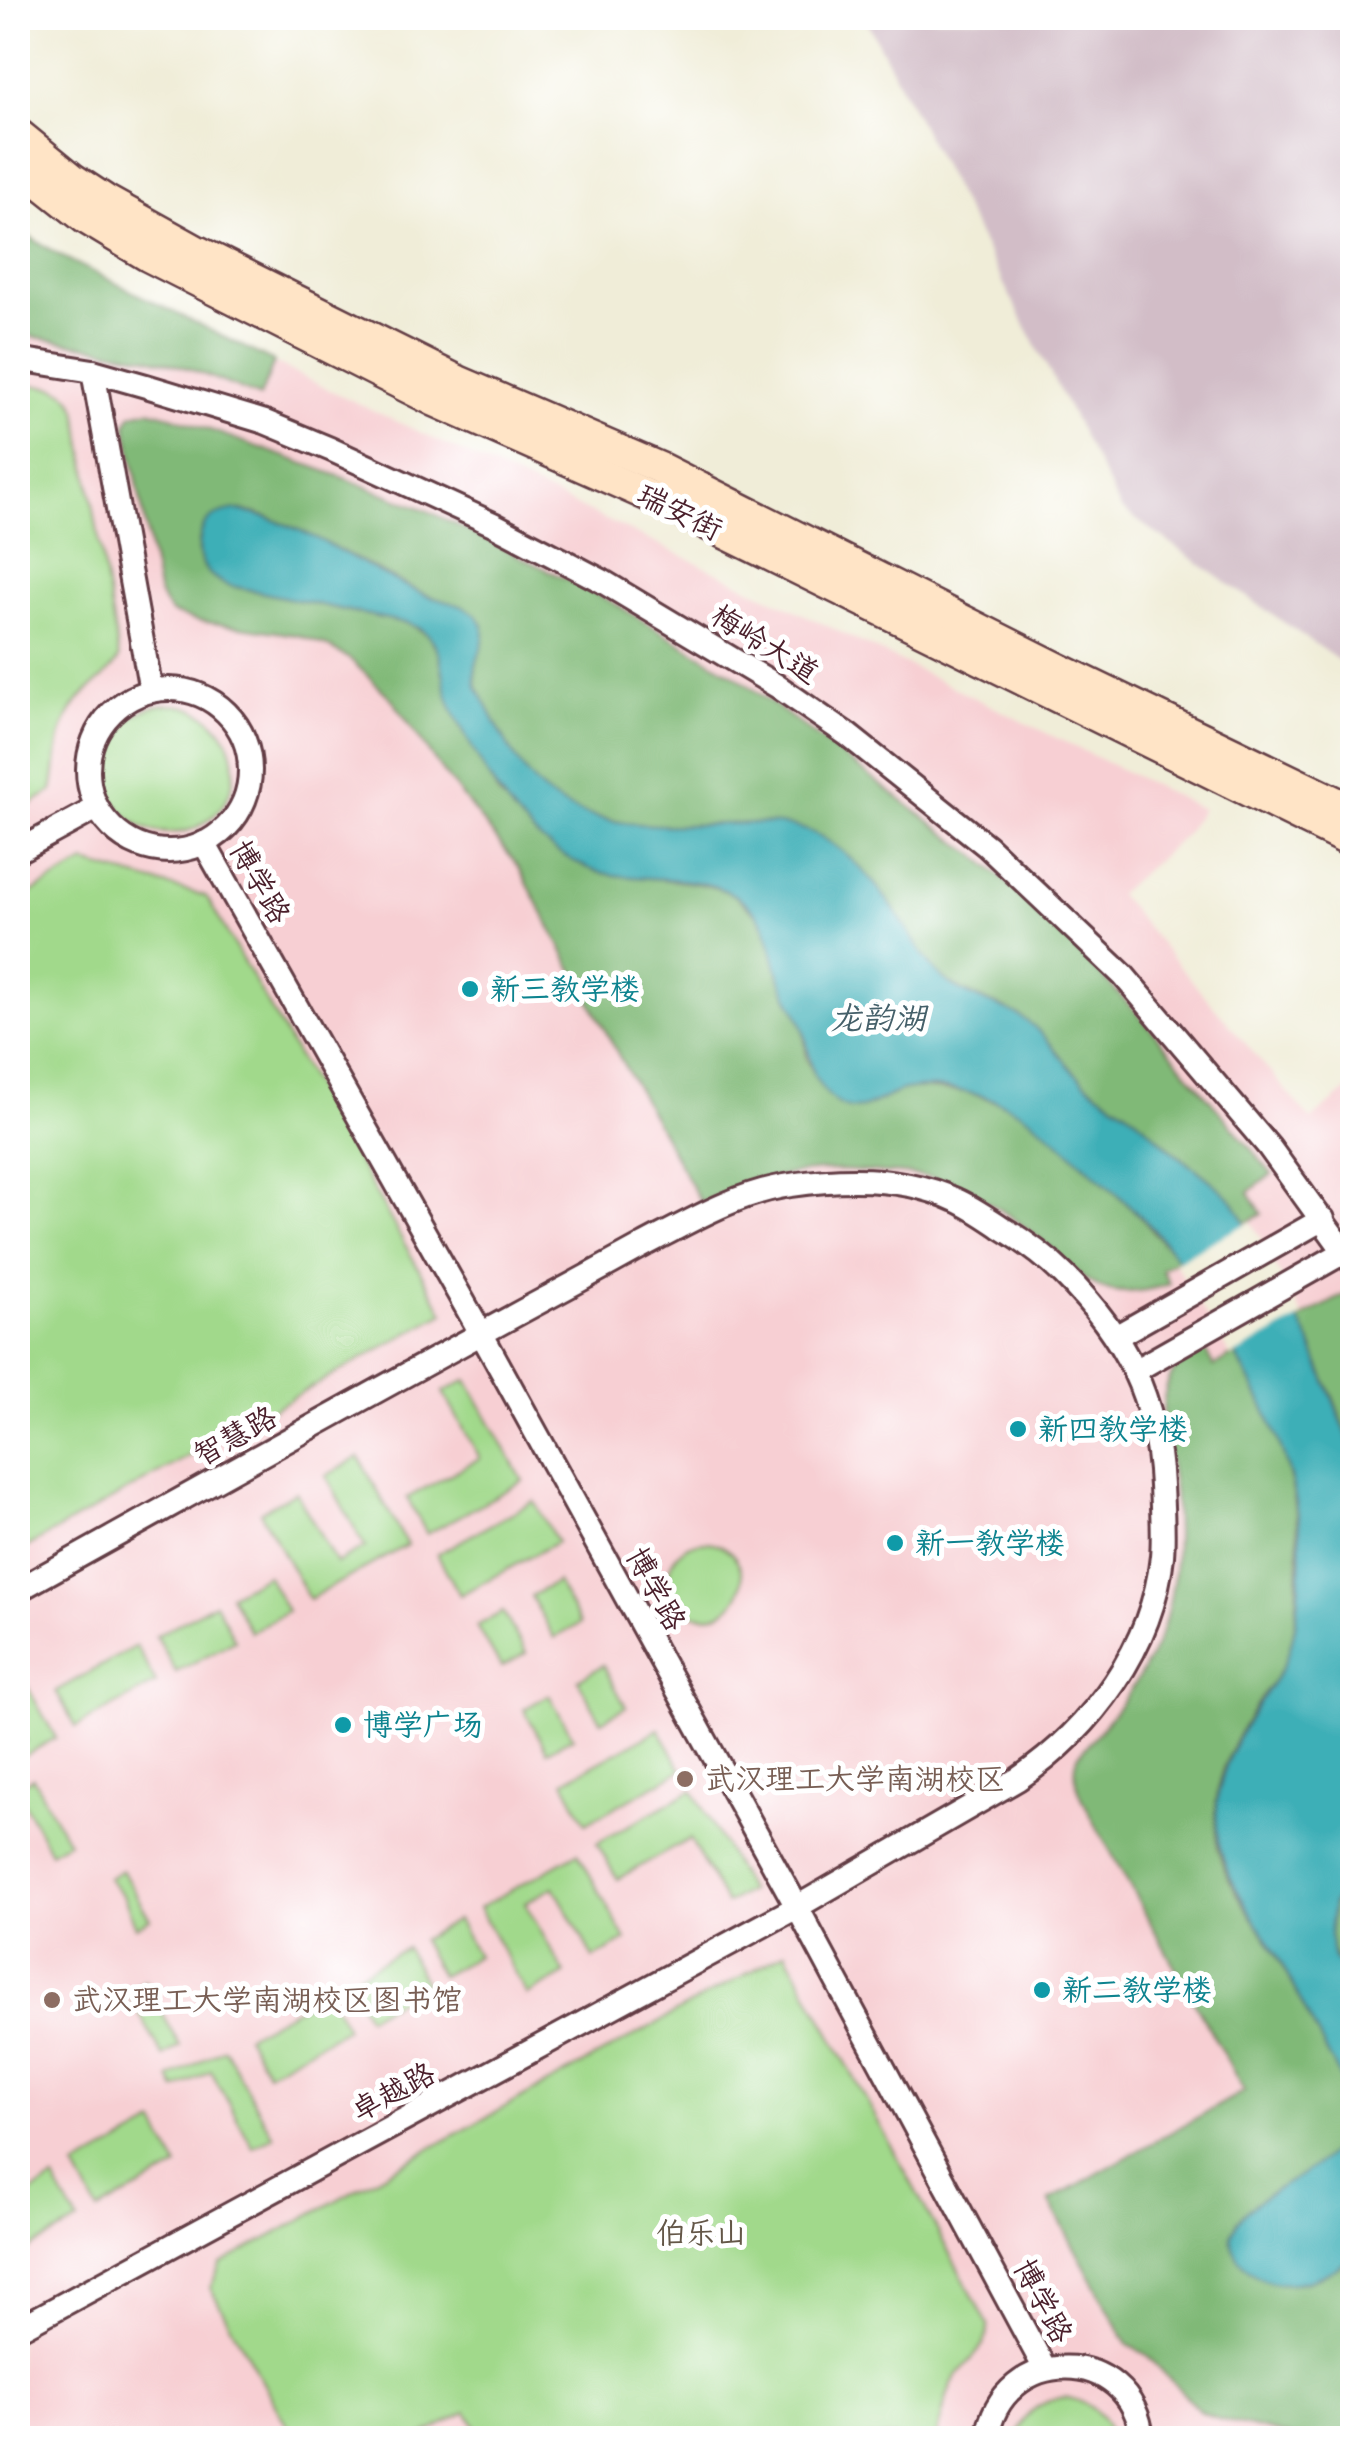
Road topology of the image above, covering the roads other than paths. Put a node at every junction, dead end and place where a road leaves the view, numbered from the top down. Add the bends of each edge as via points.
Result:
1 (18, 134) edge
2 (18, 165) edge
3 (22, 354) edge
4 (94, 372) junction
5 (151, 691) junction
6 (97, 808) junction
7 (1352, 810) edge
8 (1352, 842) edge
9 (204, 843) junction
10 (18, 851) edge
11 (1323, 1219) junction
12 (1350, 1256) edge
13 (481, 1333) junction
14 (1116, 1336) junction
15 (1136, 1370) junction
16 (18, 1590) edge
17 (798, 1907) junction
18 (18, 2329) edge
19 (1046, 2369) junction
20 (1142, 2435) edge
21 (987, 2438) edge
22 (1166, 2438) edge

1 - 7 main road, 瑞安街 via 104,200 196,251 458,382 660,468
2 - 8 main road, 瑞安街 via 148,256
3 - 4 street, 梅岭大道
4 - 5 street
4 - 11 street, 梅岭大道 via 265,422 424,491 602,580 777,686 988,846 1090,941 1213,1079
5 - 6 street via 115,709 92,742 88,768
5 - 9 street via 184,690 215,704 245,743 249,776 240,809
6 - 9 street via 125,838 150,849
6 - 10 street
9 - 13 street, 博学路
11 - 12 street, 梅岭大道
11 - 14 street
12 - 15 street
13 - 14 street, 智慧路 via 716,1209 760,1192 838,1180 908,1185 976,1210 1055,1266
13 - 16 street, 智慧路
13 - 17 street, 博学路
14 - 15 street, 卓越路
15 - 17 street, 卓越路 via 1160,1470 1162,1558 1149,1616 1124,1667 1075,1733 1041,1764
17 - 18 street, 卓越路
17 - 19 street, 博学路
19 - 20 street via 1078,2368 1108,2380 1130,2402
19 - 21 street via 1006,2393
20 - 22 street

